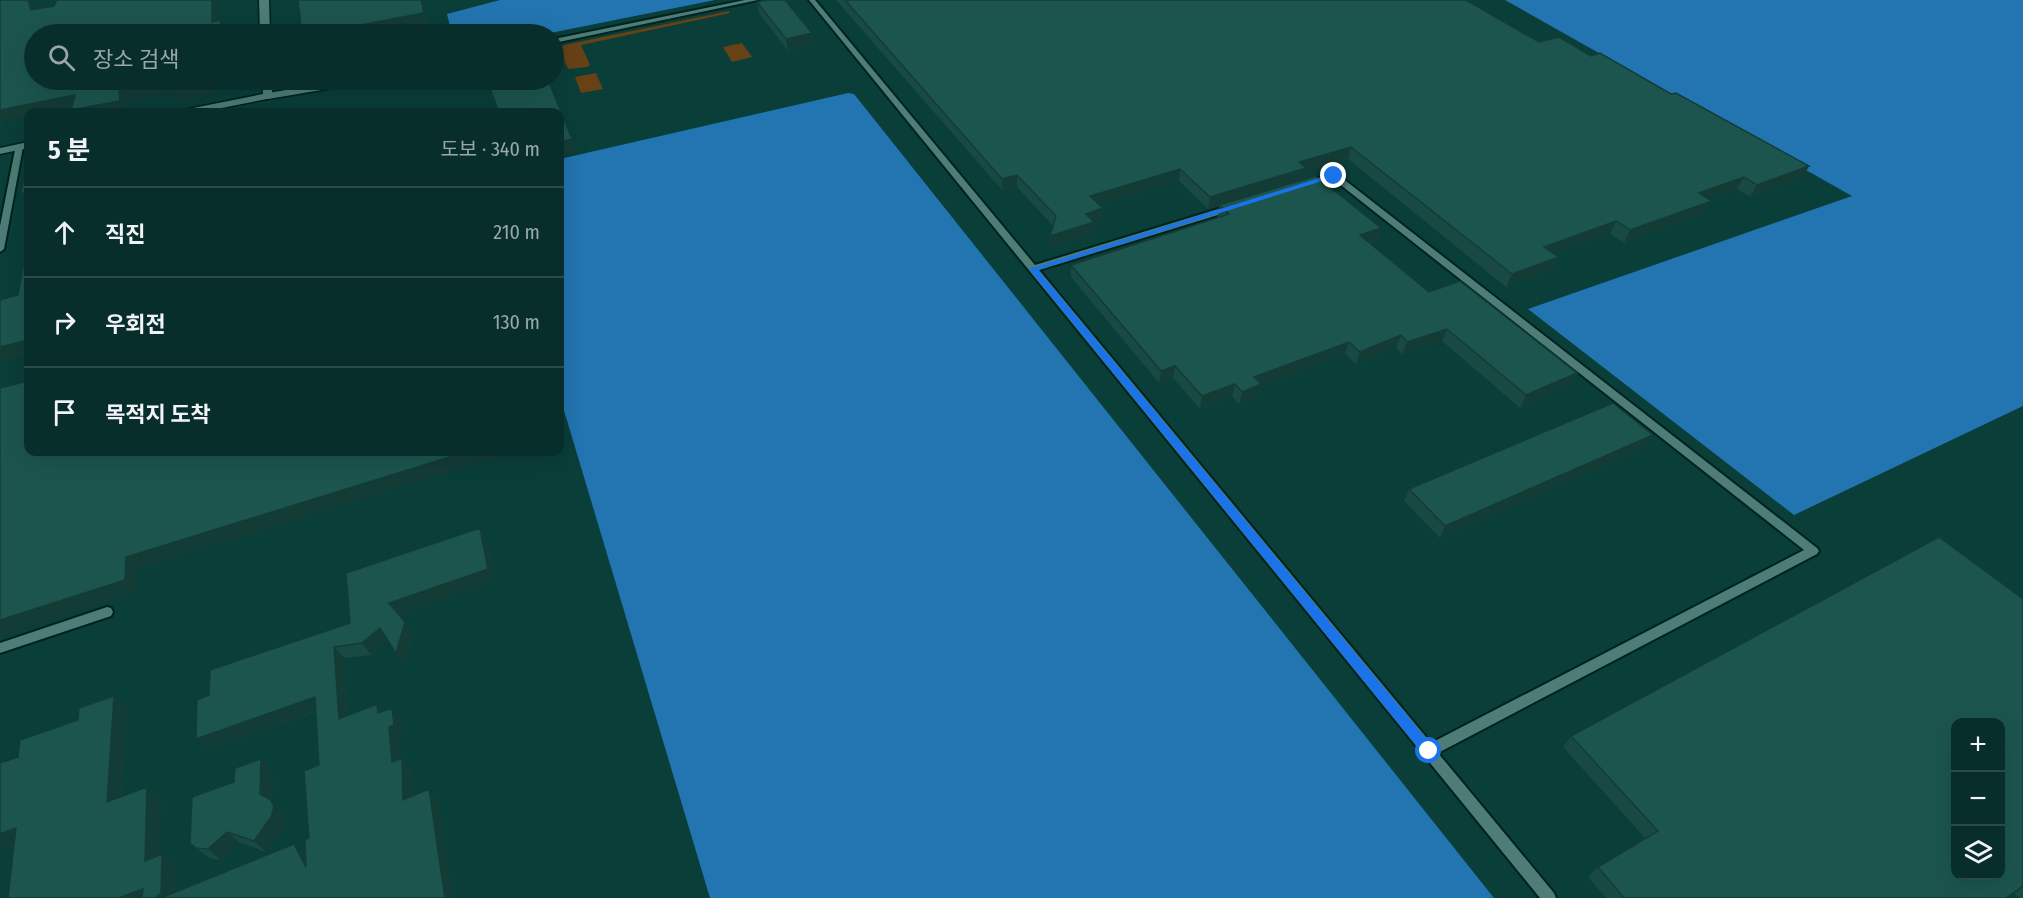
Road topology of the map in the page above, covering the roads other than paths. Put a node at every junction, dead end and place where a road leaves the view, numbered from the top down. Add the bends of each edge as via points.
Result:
1 (264, 0) edge
2 (755, 0) edge
3 (812, 0) edge
4 (265, 24) edge
5 (564, 39) edge
6 (268, 90) edge
7 (304, 90) edge
8 (268, 96) junction
9 (208, 108) edge
10 (24, 146) edge
11 (0, 151) edge
12 (1301, 186) edge
13 (1245, 203) edge
14 (0, 249) edge
15 (1033, 269) junction
16 (107, 612) dead end
17 (0, 648) edge
18 (1429, 751) junction
19 (1549, 898) edge

1 - 4 main road
2 - 5 lane
3 - 15 lane
6 - 8 main road
7 - 8 main road
8 - 9 main road
10 - 11 main road
10 - 14 lane
12 - 18 lane via 1334,176 1814,550
13 - 15 lane
15 - 18 lane
16 - 17 lane
18 - 19 lane

